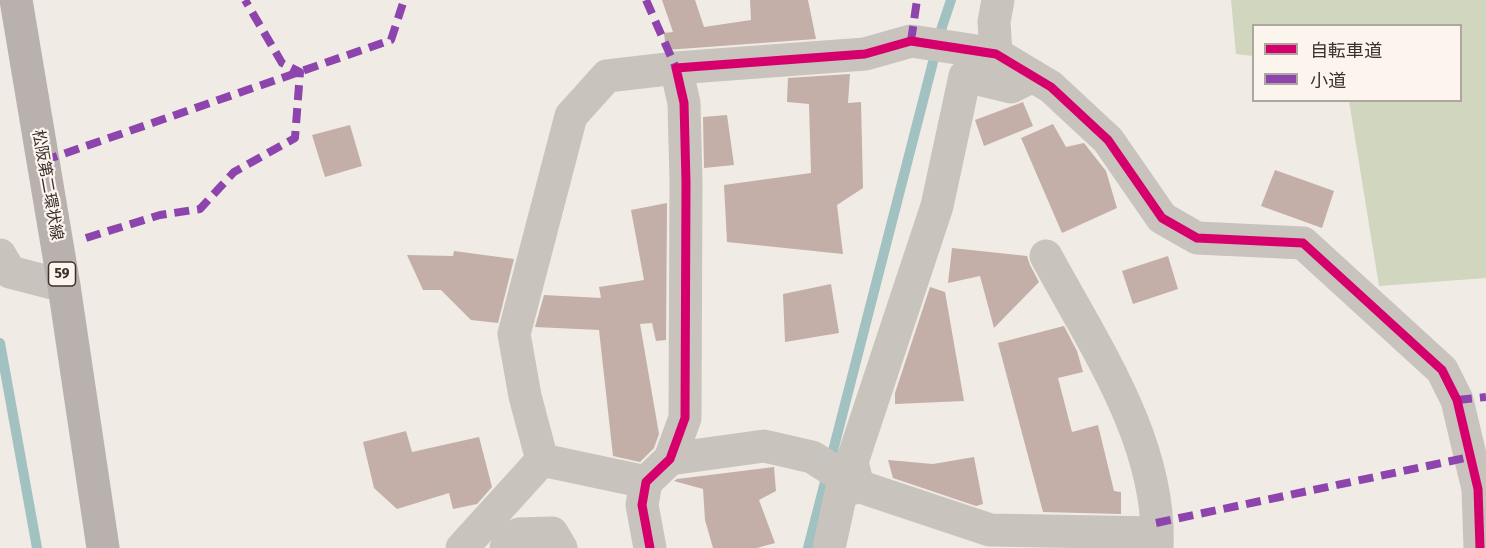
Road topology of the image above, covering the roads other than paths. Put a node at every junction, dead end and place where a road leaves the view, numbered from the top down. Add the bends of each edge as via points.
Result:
1 (16, 0) edge
2 (998, 0) edge
3 (996, 54) junction
4 (676, 68) junction
5 (1033, 76) junction
6 (0, 255) edge
7 (1046, 256) dead end
8 (64, 286) junction
9 (670, 459) junction
10 (542, 460) junction
11 (646, 482) junction
12 (858, 486) junction
13 (1157, 540) edge
14 (103, 548) edge
15 (462, 548) edge
16 (506, 548) edge
17 (561, 548) edge
18 (650, 548) edge
19 (829, 548) edge
20 (1480, 548) edge

1 - 8 main road, 松阪第二環状線 / 59
2 - 3 street via 994,22
3 - 4 street via 911,41 865,54
3 - 5 street
4 - 9 street via 684,104 685,418
4 - 10 street via 607,76 571,116 514,334
5 - 12 street via 1011,87 965,76 938,207 852,462
5 - 20 street via 1051,87 1107,140 1162,218 1197,238 1303,243 1442,370 1457,400 1478,489
6 - 8 street via 10,272
7 - 13 street via 1120,394 1140,440 1153,488
8 - 14 main road, 松阪第二環状線 / 59
9 - 11 street
9 - 12 street via 764,446 812,457
10 - 11 street
10 - 15 street
11 - 18 street via 642,505
12 - 13 street via 990,530
12 - 19 street via 841,493
16 - 17 street via 519,534 552,533

